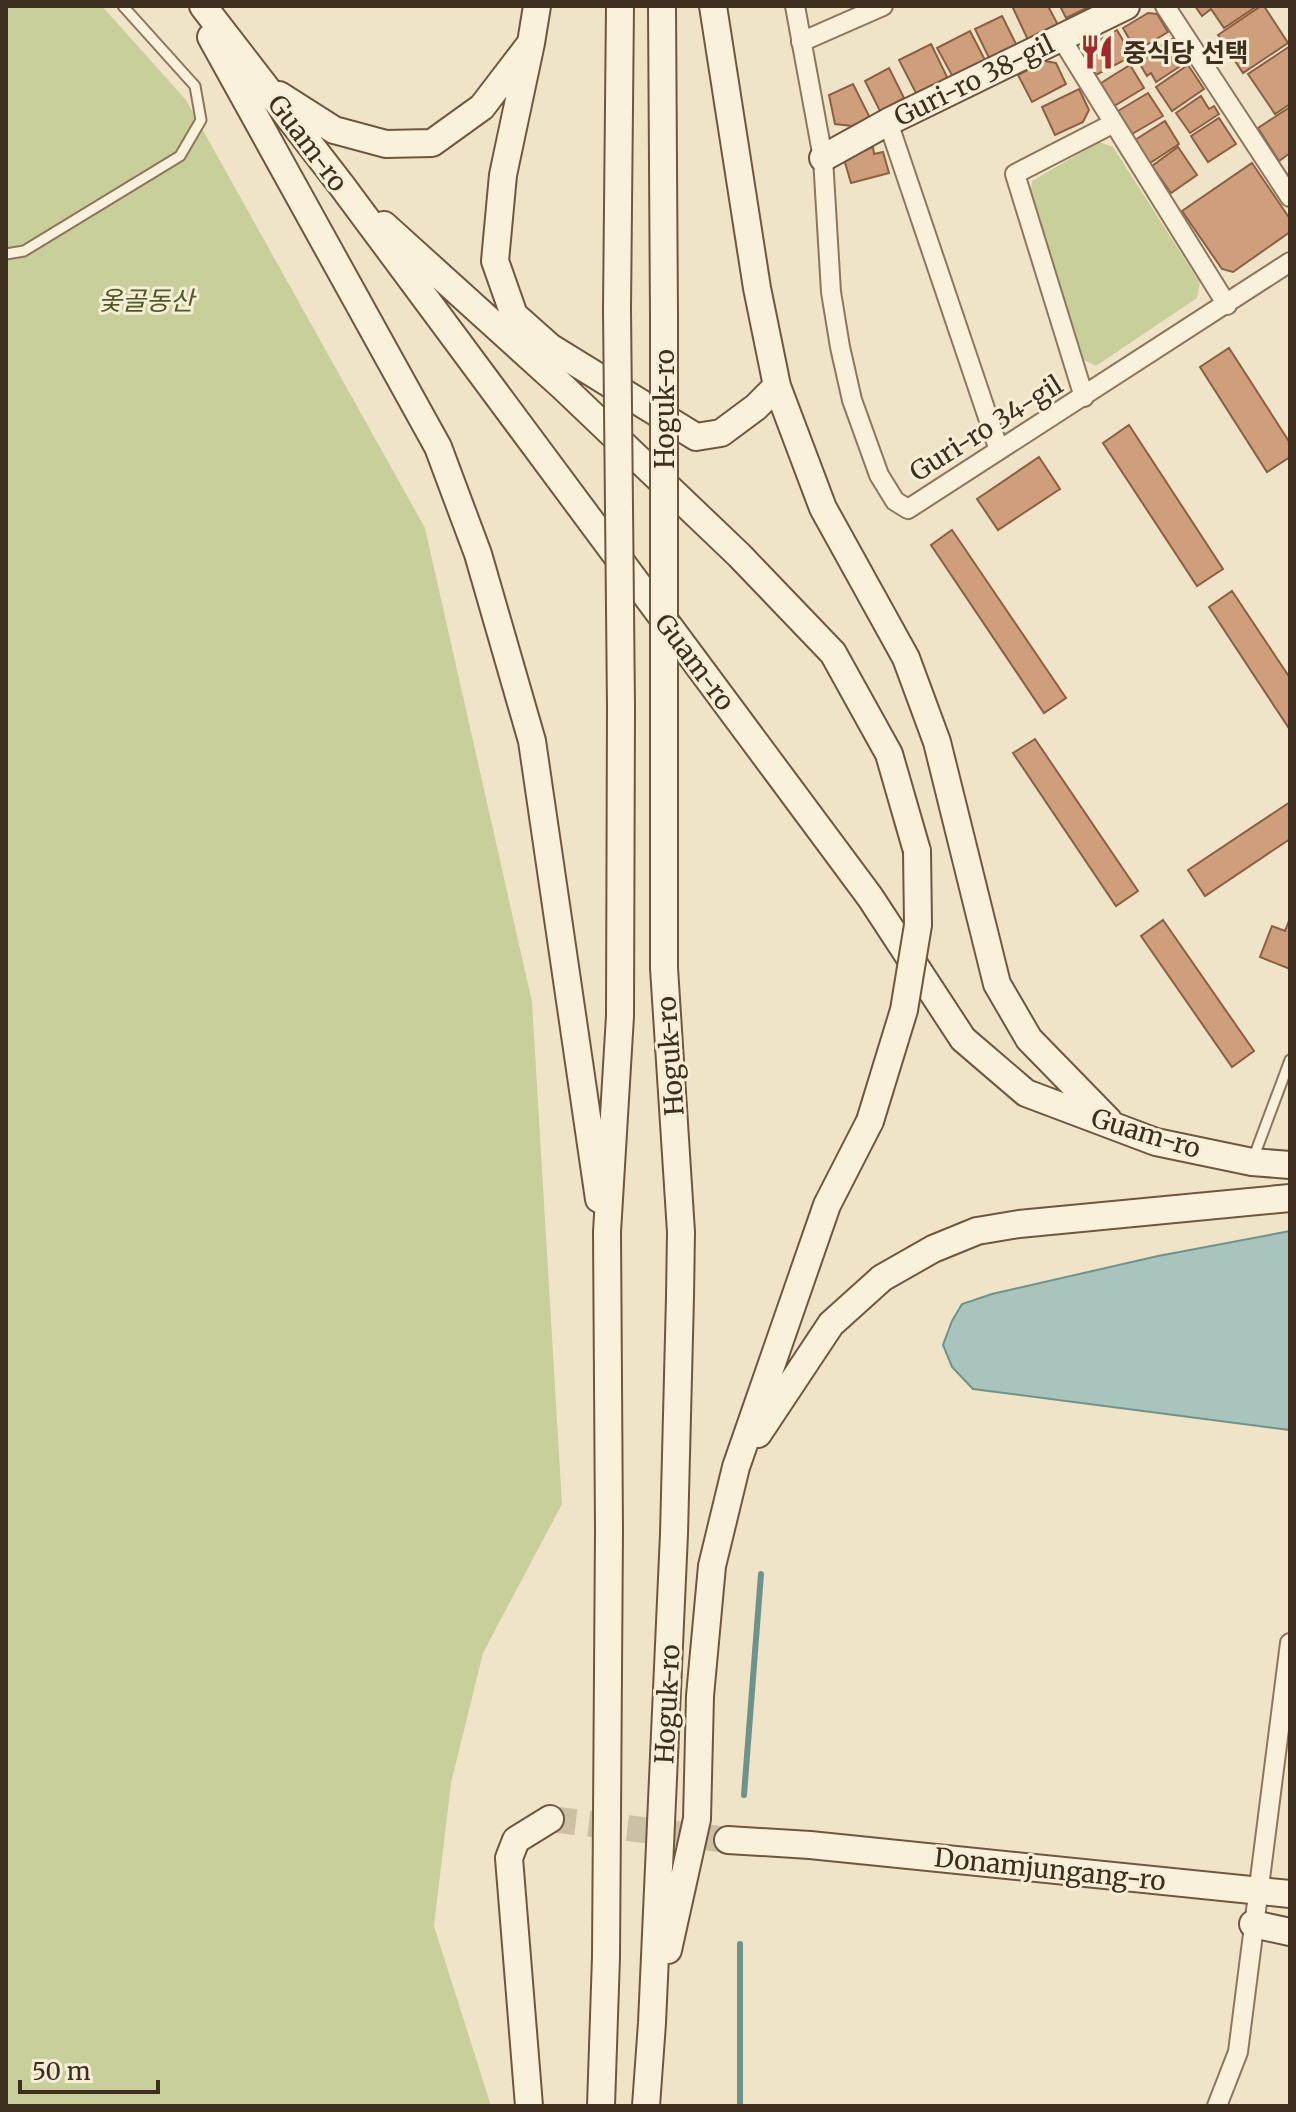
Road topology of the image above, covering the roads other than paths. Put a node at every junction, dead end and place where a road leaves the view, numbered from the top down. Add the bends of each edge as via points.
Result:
1 (123, 6) edge
2 (193, 6) edge
3 (203, 6) edge
4 (537, 6) edge
5 (620, 6) edge
6 (662, 6) edge
7 (713, 6) edge
8 (795, 6) edge
9 (883, 6) edge
10 (1126, 6) edge
11 (1165, 6) edge
12 (1061, 38) junction
13 (801, 42) junction
14 (531, 43) junction
15 (265, 87) junction
16 (888, 122) junction
17 (1112, 124) junction
18 (823, 158) junction
19 (342, 186) junction
20 (1290, 197) edge
21 (6, 254) edge
22 (1290, 262) edge
23 (1227, 305) junction
24 (777, 386) junction
25 (1084, 397) junction
26 (999, 450) junction
27 (1290, 1060) edge
28 (1113, 1125) junction
29 (1289, 1160) edge
30 (1252, 1162) junction
31 (1290, 1198) edge
32 (607, 1232) junction
33 (736, 1467) junction
34 (1290, 1643) edge
35 (550, 1819) tunnel mouth
36 (728, 1840) tunnel mouth
37 (1257, 1889) junction
38 (1290, 1894) edge
39 (1253, 1924) junction
40 (1290, 1932) edge
41 (652, 2023) junction
42 (529, 2106) edge
43 (601, 2106) edge
44 (646, 2106) edge
45 (1217, 2106) edge

1 - 21 lane via 195,86 201,120 180,156 24,251
2 - 32 main road via 438,447 478,554 532,741
3 - 15 main road, Guam-ro
4 - 14 main road
5 - 32 main road, Hoguk-ro, bridge via 620,1016
6 - 41 main road, Hoguk-ro, bridge via 664,968 681,1232 674,1549
7 - 24 main road
8 - 13 street, Guri-ro 34-gil
9 - 13 street
10 - 12 main road, Guri-ro 38-gil
11 - 20 street
12 - 16 main road, Guri-ro 38-gil
12 - 17 street
13 - 18 street, Guri-ro 34-gil
14 - 15 main road via 482,107 432,143 386,144 334,130
14 - 24 main road via 503,175 495,261 514,315 550,347 696,437 721,433
15 - 19 main road, Guam-ro
16 - 18 main road, Guri-ro 38-gil
16 - 26 street
17 - 23 street
17 - 25 street via 1015,174
18 - 26 street, Guri-ro 34-gil via 831,292 840,347 879,475 895,501 908,509
19 - 28 main road, Guam-ro via 870,897 963,1039 1026,1093
19 - 33 main road, bridge via 739,555 833,653 889,754 917,851 918,925 904,1010 870,1121 827,1205
22 - 23 street, Guri-ro 34-gil
23 - 25 street, Guri-ro 34-gil
24 - 28 main road via 823,508 906,658 937,742 997,984 1029,1039
25 - 26 street, Guri-ro 34-gil
27 - 30 lane
28 - 30 main road, Guam-ro via 1156,1142
29 - 30 main road, Guam-ro
31 - 33 main road via 1019,1224 977,1231 933,1249 882,1278 831,1324
32 - 43 main road, Hoguk-ro
33 - 41 main road via 712,1566 700,1696 697,1819
34 - 37 street
35 - 42 main road via 516,1840 509,1858
36 - 37 main road, Donamjungang-ro
37 - 38 main road, Donamjungang-ro
37 - 39 street
39 - 40 main road
39 - 45 street via 1238,2052
41 - 44 main road, Hoguk-ro

